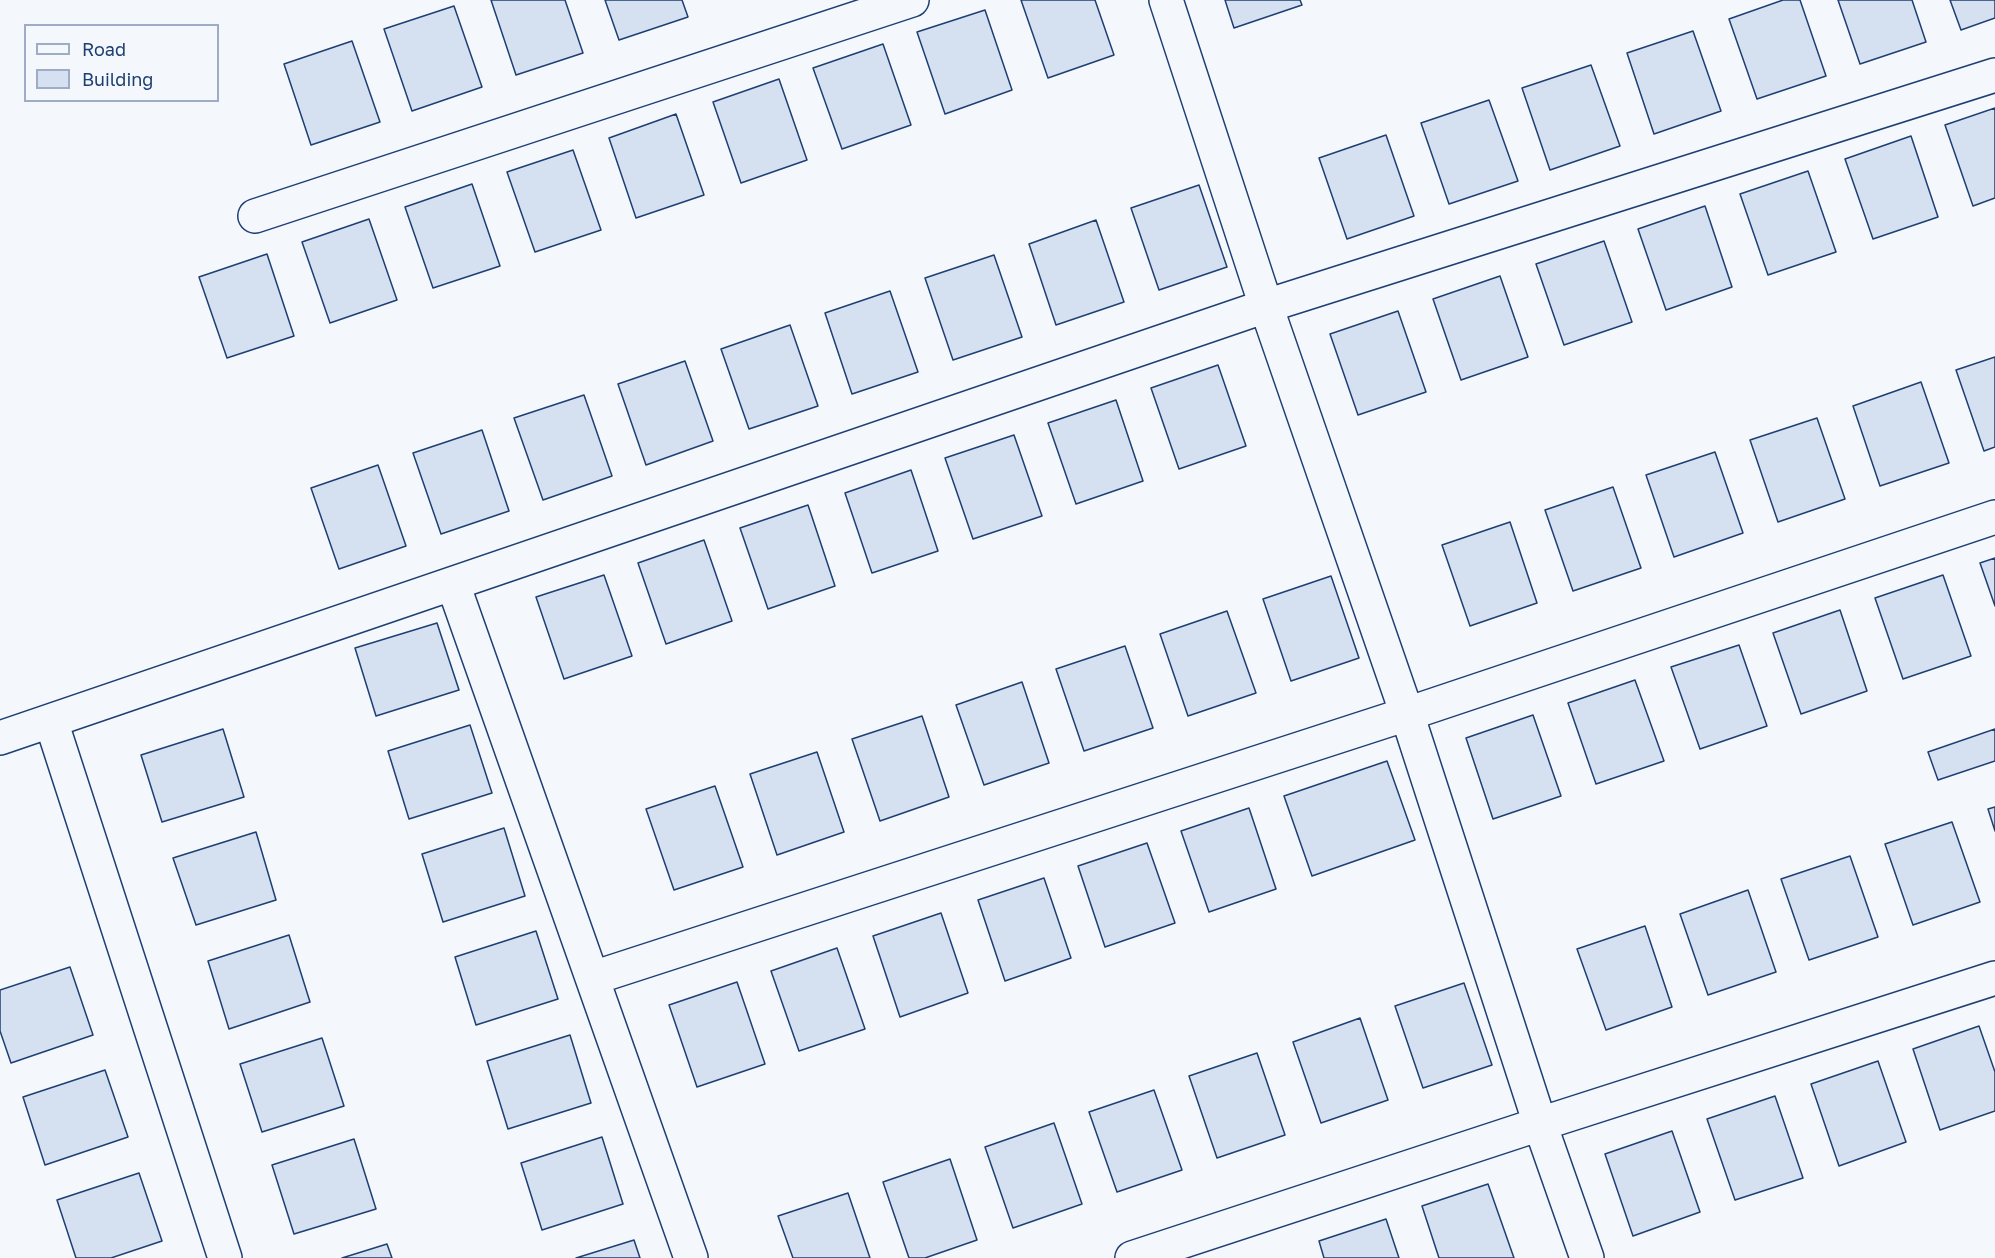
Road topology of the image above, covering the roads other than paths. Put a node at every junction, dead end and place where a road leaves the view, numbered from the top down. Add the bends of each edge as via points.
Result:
1 (912, 0) edge
2 (1166, 0) edge
3 (1995, 75) edge
4 (255, 216) dead end
5 (1266, 306) junction
6 (1995, 517) edge
7 (453, 584) junction
8 (1407, 714) junction
9 (51, 721) junction
10 (0, 738) edge
11 (593, 978) junction
12 (1995, 978) edge
13 (1540, 1124) junction
14 (225, 1258) edge
15 (691, 1258) edge
16 (1132, 1258) edge
17 (1587, 1258) edge

1 - 4 street
2 - 5 street
3 - 5 street
5 - 7 street
5 - 8 street
6 - 8 street
7 - 9 street
7 - 11 street
8 - 11 street
8 - 13 street
9 - 10 street
9 - 14 street
11 - 15 street
12 - 13 street
13 - 16 street
13 - 17 street

